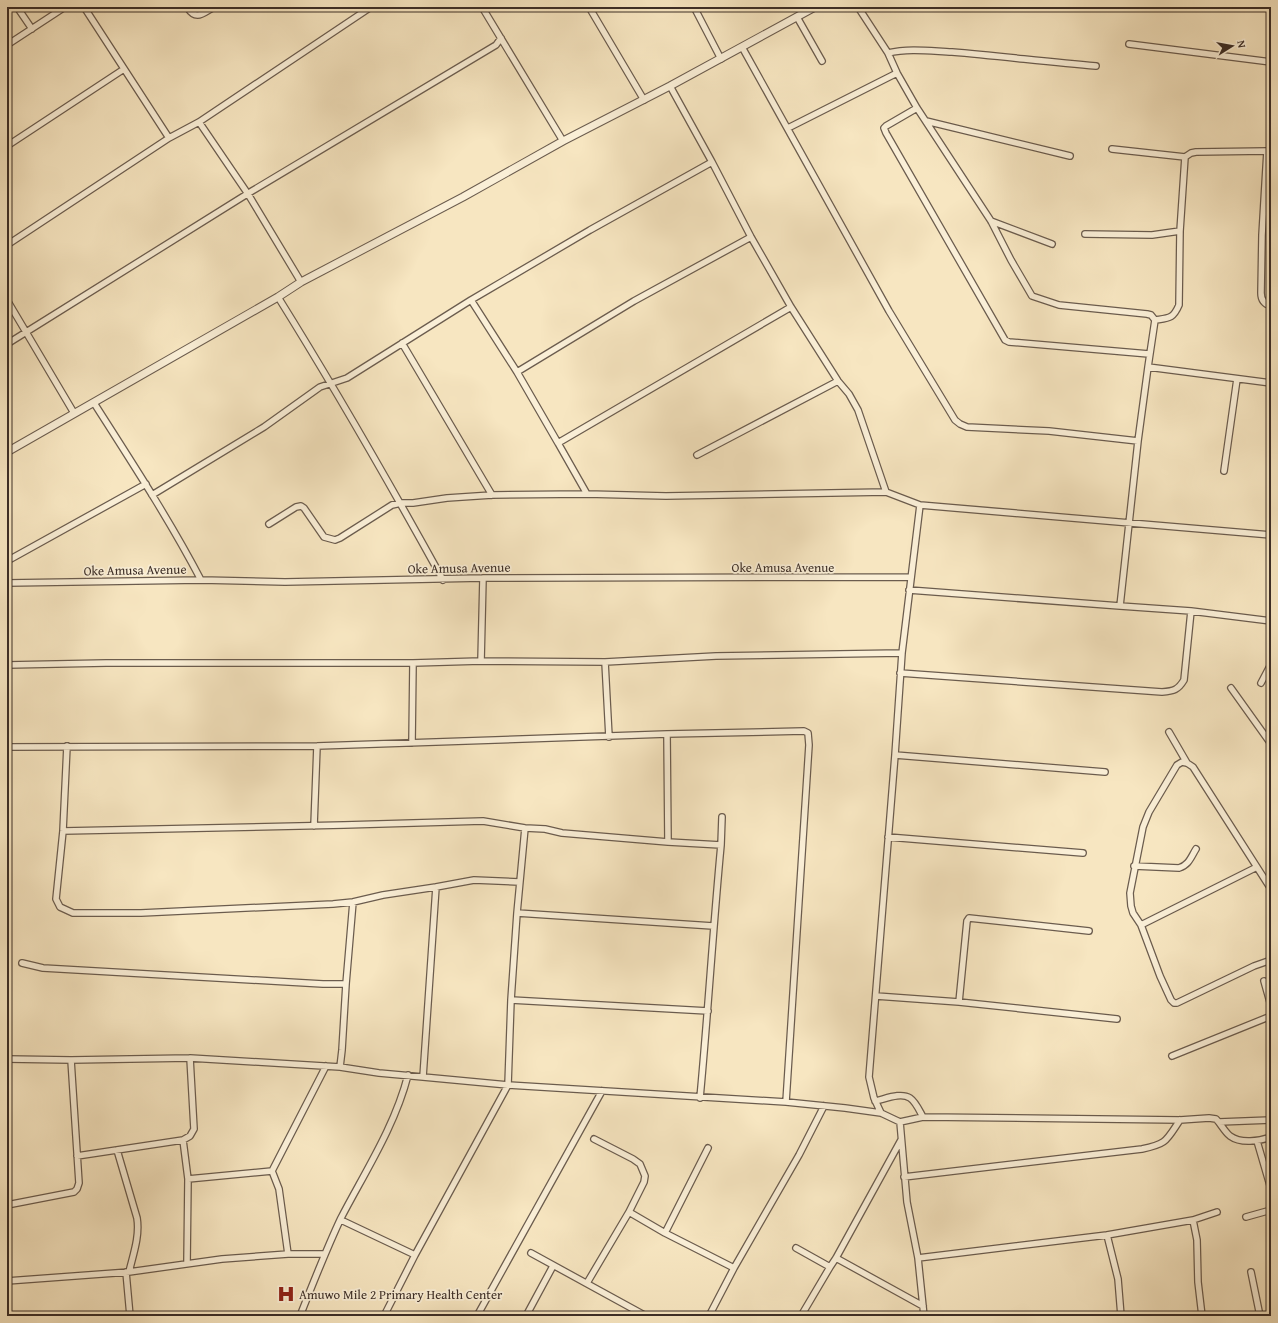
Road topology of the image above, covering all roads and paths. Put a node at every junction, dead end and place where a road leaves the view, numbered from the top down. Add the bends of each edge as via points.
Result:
1 (17, 7) edge
2 (65, 7) edge
3 (84, 7) edge
4 (187, 7) edge
5 (214, 7) edge
6 (371, 7) edge
7 (482, 7) edge
8 (589, 7) edge
9 (694, 7) edge
10 (815, 7) edge
11 (858, 7) edge
12 (797, 17) junction
13 (32, 29) junction
14 (501, 38) junction
15 (1129, 44) dead end
16 (7, 45) edge
17 (742, 47) junction
18 (888, 53) junction
19 (721, 59) junction
20 (822, 61) dead end
21 (1271, 62) edge
22 (1096, 66) dead end
23 (124, 69) junction
24 (897, 73) junction
25 (670, 86) junction
26 (644, 100) junction
27 (917, 108) junction
28 (926, 121) junction
29 (199, 122) junction
30 (788, 128) junction
31 (169, 138) junction
32 (563, 141) junction
33 (7, 146) edge
34 (1112, 149) dead end
35 (1269, 151) edge
36 (1070, 156) dead end
37 (1185, 157) junction
38 (712, 162) junction
39 (248, 194) junction
40 (991, 221) junction
41 (1180, 231) junction
42 (1085, 234) dead end
43 (751, 237) junction
44 (1052, 244) dead end
45 (7, 245) edge
46 (301, 282) junction
47 (278, 297) junction
48 (7, 300) edge
49 (472, 300) junction
50 (1271, 306) edge
51 (791, 307) junction
52 (1155, 320) junction
53 (26, 332) junction
54 (402, 343) junction
55 (7, 344) edge
56 (1149, 354) junction
57 (1148, 367) junction
58 (517, 372) junction
59 (1236, 379) junction
60 (838, 381) junction
61 (332, 383) junction
62 (1271, 383) edge
63 (94, 403) junction
64 (74, 413) junction
65 (1138, 441) junction
66 (558, 443) junction
67 (7, 452) edge
68 (697, 455) dead end
69 (1224, 471) dead end
70 (146, 484) junction
71 (886, 492) junction
72 (587, 494) junction
73 (152, 495) junction
74 (492, 495) junction
75 (401, 503) junction
76 (920, 505) junction
77 (269, 524) dead end
78 (1128, 524) junction
79 (1271, 535) edge
80 (7, 561) edge
81 (483, 578) junction
82 (911, 578) junction
83 (201, 580) junction
84 (443, 580) junction
85 (7, 583) edge
86 (909, 590) junction
87 (1120, 606) junction
88 (1191, 611) junction
89 (1271, 621) edge
90 (902, 653) junction
91 (481, 661) junction
92 (606, 662) junction
93 (413, 663) junction
94 (1271, 664) edge
95 (7, 665) edge
96 (900, 673) junction
97 (1261, 683) dead end
98 (1231, 688) dead end
99 (1169, 732) dead end
100 (667, 734) junction
101 (609, 737) junction
102 (412, 743) junction
103 (1271, 744) edge
104 (67, 746) junction
105 (317, 746) junction
106 (7, 747) edge
107 (895, 755) junction
108 (1187, 763) junction
109 (1105, 772) dead end
110 (722, 817) dead end
111 (314, 826) junction
112 (525, 828) junction
113 (63, 831) junction
114 (888, 837) junction
115 (668, 842) junction
116 (721, 844) junction
117 (1196, 849) dead end
118 (1083, 854) dead end
119 (1134, 866) junction
120 (1257, 867) junction
121 (519, 882) junction
122 (436, 887) junction
123 (1271, 889) edge
124 (353, 902) junction
125 (517, 913) junction
126 (1141, 925) junction
127 (713, 926) junction
128 (1089, 931) dead end
129 (1271, 960) edge
130 (22, 963) dead end
131 (1264, 981) dead end
132 (346, 984) junction
133 (876, 996) junction
134 (511, 1000) junction
135 (959, 1002) junction
136 (1271, 1006) edge
137 (708, 1011) junction
138 (1271, 1016) edge
139 (1117, 1019) dead end
140 (1172, 1056) dead end
141 (190, 1058) junction
142 (7, 1059) edge
143 (71, 1060) junction
144 (326, 1066) junction
145 (340, 1067) junction
146 (408, 1075) junction
147 (423, 1077) junction
148 (508, 1085) junction
149 (602, 1091) junction
150 (700, 1098) junction
151 (875, 1101) junction
152 (786, 1102) junction
153 (824, 1106) junction
154 (881, 1113) junction
155 (923, 1118) junction
156 (1180, 1120) junction
157 (1271, 1120) edge
158 (900, 1122) junction
159 (1219, 1122) junction
160 (1271, 1137) edge
161 (594, 1139) dead end
162 (183, 1140) junction
163 (901, 1140) junction
164 (1258, 1141) junction
165 (708, 1148) dead end
166 (116, 1150) junction
167 (77, 1156) junction
168 (272, 1171) junction
169 (904, 1177) junction
170 (188, 1179) junction
171 (1271, 1189) edge
172 (7, 1205) edge
173 (1271, 1210) edge
174 (629, 1212) junction
175 (1217, 1212) dead end
176 (1246, 1217) dead end
177 (341, 1220) junction
178 (1193, 1220) junction
179 (665, 1233) junction
180 (1107, 1235) junction
181 (796, 1248) dead end
182 (531, 1252) dead end
183 (288, 1254) junction
184 (325, 1254) junction
185 (415, 1255) junction
186 (836, 1258) junction
187 (918, 1258) junction
188 (187, 1263) junction
189 (553, 1266) junction
190 (830, 1267) junction
191 (734, 1268) junction
192 (127, 1272) junction
193 (1252, 1272) dead end
194 (7, 1281) edge
195 (587, 1283) junction
196 (923, 1306) junction
197 (130, 1316) edge
198 (300, 1316) edge
199 (384, 1316) edge
200 (477, 1316) edge
201 (526, 1316) edge
202 (646, 1316) edge
203 (709, 1316) edge
204 (801, 1316) edge
205 (924, 1316) edge
206 (1121, 1316) edge
207 (1202, 1316) edge
208 (1260, 1316) edge

1 - 13 street
2 - 13 street
3 - 23 street
4 - 5 street via 191,14 196,16
6 - 29 street
7 - 14 street
8 - 26 street
9 - 19 street
10 - 12 street
11 - 18 street
12 - 17 street
12 - 20 street
13 - 16 street
14 - 32 street
14 - 39 street via 496,45
15 - 21 street
17 - 19 street
17 - 30 street
18 - 22 street via 915,50
18 - 24 street
19 - 25 street
23 - 31 street
23 - 33 street
24 - 27 street
24 - 30 street
25 - 26 street
25 - 38 street
26 - 32 street
27 - 28 street
27 - 56 street via 884,128 1005,340
28 - 36 street
28 - 40 street
29 - 31 street
29 - 39 street
30 - 65 street via 889,311 955,420 967,427 1048,431
31 - 45 street
32 - 46 street
34 - 37 street
35 - 37 street via 1196,152
35 - 50 street via 1262,235 1261,298
37 - 41 street
38 - 43 street
38 - 49 street
39 - 46 street
39 - 53 street
40 - 44 street
40 - 52 street via 1032,296 1059,305 1147,314
41 - 42 street via 1152,235
41 - 52 street via 1179,305 1174,315
43 - 51 street
43 - 58 street via 634,301
46 - 47 street
47 - 61 street
47 - 63 street
48 - 53 street
49 - 54 street
49 - 58 street
51 - 60 street
51 - 66 street
52 - 56 street
53 - 55 street
53 - 64 street
54 - 61 street via 347,378
54 - 74 street
56 - 57 street
57 - 59 street
57 - 65 street
58 - 66 street
59 - 62 street
59 - 69 street
60 - 68 street
60 - 71 street via 858,410
61 - 73 street via 320,387 264,428
61 - 75 street
63 - 64 street
63 - 70 street
64 - 67 street
65 - 78 street
66 - 72 street
70 - 73 street
70 - 80 street
71 - 72 street via 666,496
71 - 76 street
72 - 74 street
73 - 83 street
74 - 75 street
75 - 77 street via 392,505 335,540 324,537 301,506
75 - 84 street
76 - 78 street
76 - 82 street
78 - 79 street
78 - 87 street
81 - 82 street, Oke Amusa Avenue
81 - 84 street, Oke Amusa Avenue
81 - 91 street
82 - 86 street
83 - 84 street, Oke Amusa Avenue
83 - 85 street, Oke Amusa Avenue
86 - 87 street
86 - 90 street
87 - 88 street
88 - 89 street
88 - 96 street via 1184,680 1180,687 1172,692
90 - 92 street via 716,656
90 - 96 street
91 - 92 street
91 - 93 street
92 - 101 street
93 - 95 street
93 - 102 street
94 - 97 street
96 - 107 street
98 - 103 street
99 - 108 street
100 - 101 street
100 - 115 street
100 - 152 street via 800,731 808,734
101 - 102 street
102 - 105 street
104 - 105 street
104 - 106 street
104 - 113 street
105 - 111 street
107 - 109 street
107 - 114 street
108 - 119 street via 1182,762 1177,766 1149,812
108 - 120 street via 1193,767
110 - 116 street
111 - 112 street via 483,821
111 - 113 street
112 - 115 street
112 - 121 street
113 - 124 street via 56,899 60,907 72,913 141,914
114 - 118 street
114 - 133 street
115 - 116 street
116 - 127 street
117 - 119 street via 1187,865 1183,867
119 - 126 street via 1130,900 1133,913
120 - 123 street
120 - 126 street
121 - 122 street via 474,880
121 - 125 street
122 - 124 street
122 - 147 street
124 - 132 street
125 - 127 street
125 - 134 street
126 - 129 street via 1160,976 1174,1003
127 - 137 street
128 - 135 street via 969,918
130 - 132 street via 43,968
131 - 136 street
132 - 145 street
133 - 135 street
133 - 151 street via 869,1077
134 - 137 street
134 - 148 street
135 - 139 street
137 - 150 street
138 - 140 street
141 - 143 street
141 - 144 street
141 - 162 street via 194,1129 190,1136
142 - 143 street
143 - 167 street
144 - 145 street
144 - 168 street
145 - 146 street
146 - 147 street
146 - 177 street via 386,1132
147 - 148 street
148 - 149 street
148 - 185 street
149 - 150 street
149 - 200 street
150 - 152 street
151 - 154 street
151 - 155 street via 891,1097 910,1098
152 - 153 street
153 - 154 street
153 - 191 street
154 - 158 street
155 - 156 street
155 - 158 street
156 - 159 street via 1209,1118
156 - 169 street via 1162,1144 1142,1149
157 - 159 street
158 - 163 street
159 - 164 street via 1231,1137
160 - 164 street
161 - 174 street via 640,1164 645,1176 644,1182
162 - 166 street
162 - 170 street
163 - 169 street
163 - 186 street
164 - 171 street
165 - 179 street
166 - 167 street
166 - 192 street via 138,1226
167 - 172 street via 79,1183 74,1192
168 - 170 street
168 - 183 street via 279,1189
169 - 187 street
170 - 188 street
173 - 176 street
174 - 179 street
174 - 195 street
175 - 178 street
177 - 184 street
177 - 185 street
178 - 180 street
178 - 207 street via 1197,1240
179 - 191 street
180 - 187 street
180 - 206 street via 1118,1279
181 - 190 street
182 - 189 street
183 - 184 street
183 - 188 street
184 - 198 street
185 - 199 street
186 - 190 street
186 - 196 street
187 - 196 street
188 - 192 street
189 - 195 street
189 - 201 street
190 - 204 street
191 - 203 street
192 - 194 street
192 - 197 street
193 - 208 street
195 - 202 street
196 - 205 street

